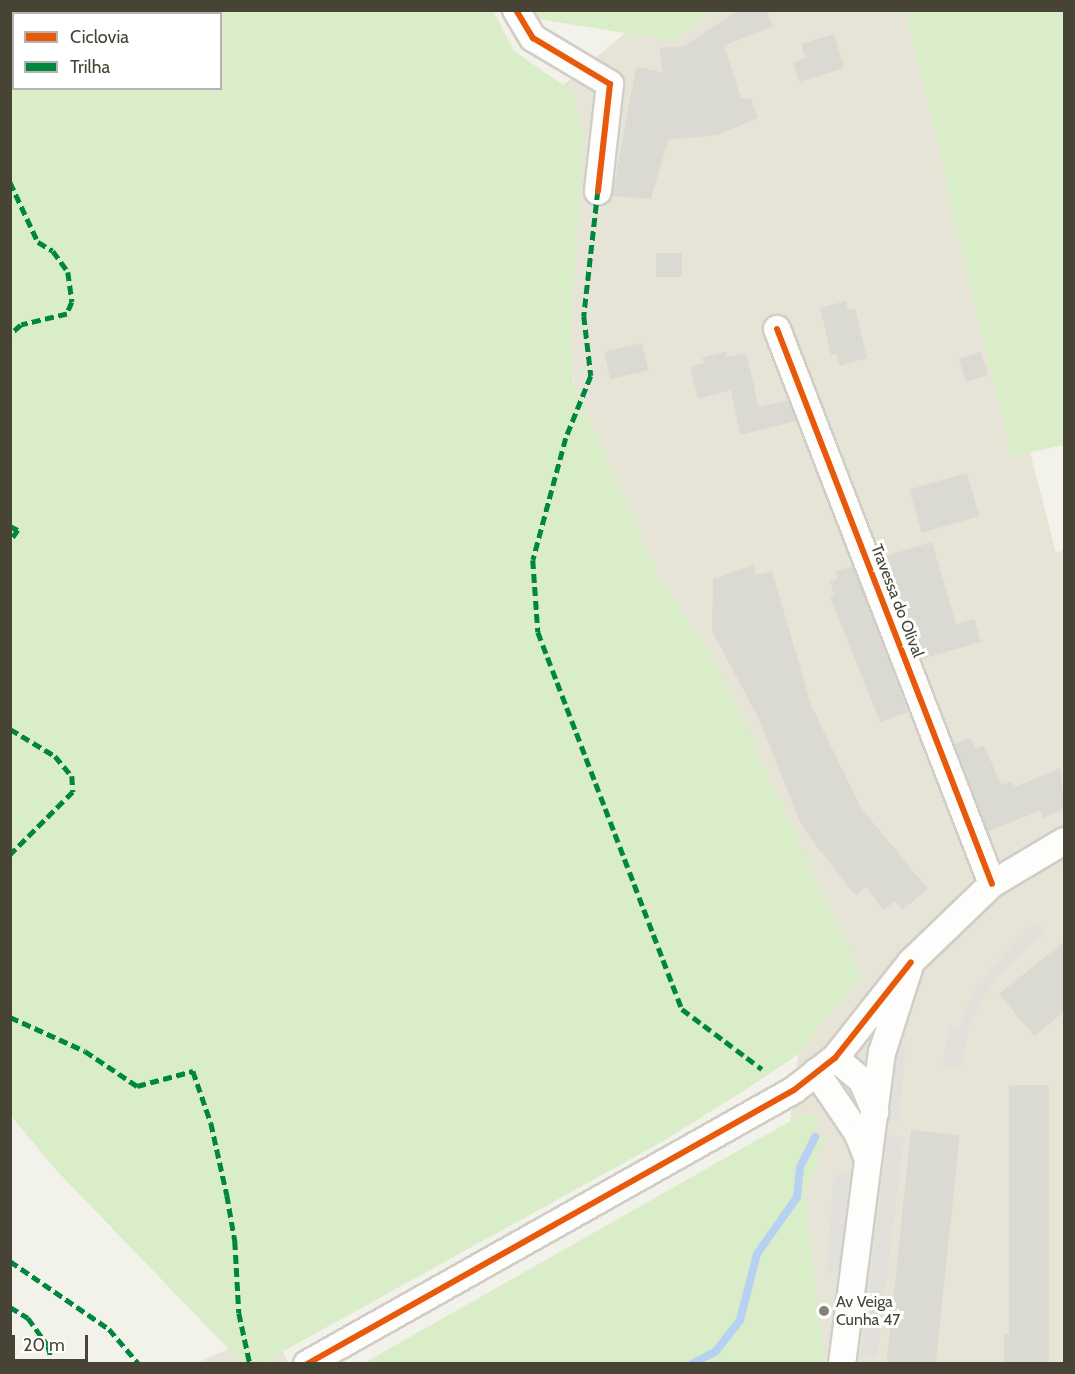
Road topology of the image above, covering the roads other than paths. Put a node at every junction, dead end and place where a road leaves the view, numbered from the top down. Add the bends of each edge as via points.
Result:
1 (516, 10) edge
2 (598, 191) dead end
3 (777, 329) dead end
4 (1065, 841) edge
5 (992, 884) junction
6 (912, 962) junction
7 (826, 1065) junction
8 (876, 1112) junction
9 (868, 1159) junction
10 (307, 1364) edge
11 (842, 1364) edge

1 - 2 street via 532,38 610,84
3 - 5 street, Travessa do Olival
4 - 5 street
5 - 6 street
6 - 7 street
6 - 8 street via 882,1053
7 - 8 street via 862,1081
7 - 9 street
7 - 10 street via 794,1090
8 - 9 street
9 - 11 street

